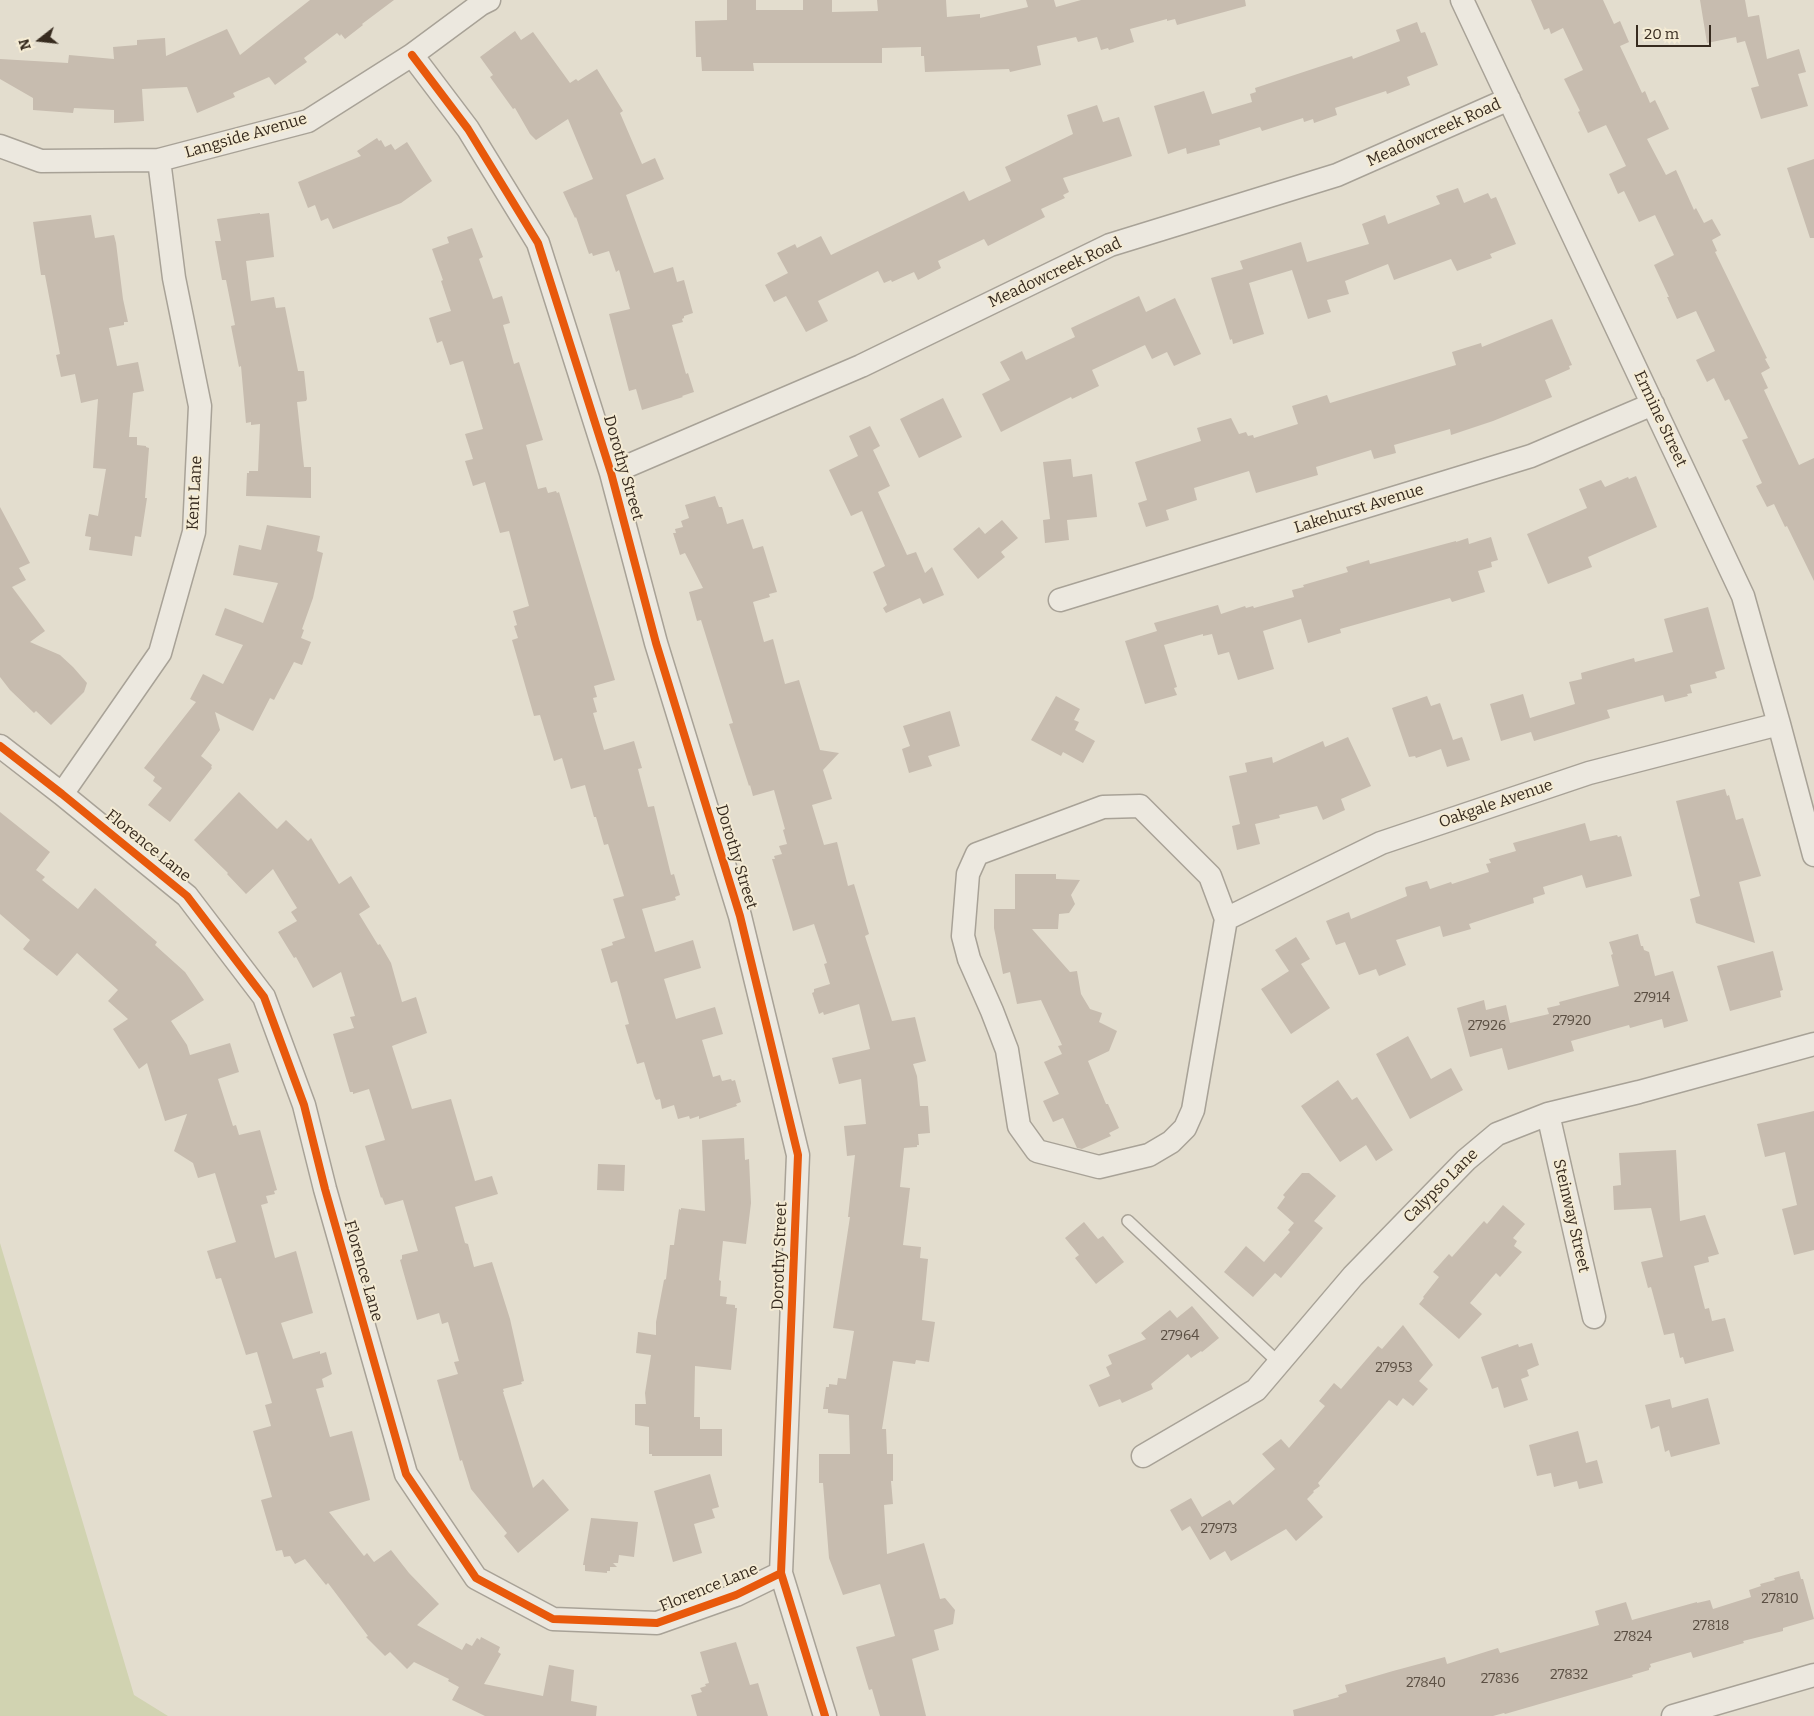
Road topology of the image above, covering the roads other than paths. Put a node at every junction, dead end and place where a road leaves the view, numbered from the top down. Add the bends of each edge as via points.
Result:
1 (489, 0) edge
2 (1462, 0) edge
3 (412, 55) junction
4 (1509, 100) junction
5 (0, 146) edge
6 (158, 160) junction
7 (1653, 404) junction
8 (611, 473) junction
9 (1060, 600) dead end
10 (1779, 724) junction
11 (0, 746) edge
12 (62, 794) junction
13 (1814, 855) edge
14 (1226, 919) junction
15 (1814, 1044) edge
16 (1548, 1114) junction
17 (1128, 1221) dead end
18 (1594, 1317) dead end
19 (1279, 1363) junction
20 (1144, 1456) dead end
21 (781, 1573) junction
22 (1814, 1675) edge
23 (825, 1716) edge
24 (1673, 1716) edge

1 - 3 street, Langside Avenue
2 - 4 street, Ermine Street
3 - 6 street, Langside Avenue via 308,121
3 - 8 street, Dorothy Street via 468,129 538,242
4 - 7 street, Ermine Street
4 - 8 street, Meadowcreek Road via 1337,175 1110,245 861,366
5 - 6 street, Langside Avenue via 41,161
6 - 12 street, Kent Lane via 174,278 200,406 194,532 160,653
7 - 9 street, Lakehurst Avenue via 1531,456
7 - 10 street, Ermine Street via 1743,596
8 - 21 street, Dorothy Street via 656,642 740,916 798,1155
10 - 13 street, Ermine Street
10 - 14 street, Oakgale Avenue via 1589,773 1381,843
11 - 12 street, Florence Lane
12 - 21 street, Florence Lane via 187,896 264,997 304,1105 406,1474 476,1578 553,1619 657,1623 736,1595
14 - 14 street via 1193,1110 1185,1128 1149,1156 1099,1167 1036,1151 1019,1126 1007,1050 963,936 968,874 978,854 1103,807 1140,806 1210,876
15 - 16 street, Calypso Lane
16 - 18 street, Steinway Street
16 - 19 street, Calypso Lane via 1497,1134 1466,1160 1353,1276
17 - 19 lane
19 - 20 street, Calypso Lane via 1256,1390
21 - 23 street, Dorothy Street
22 - 24 street

